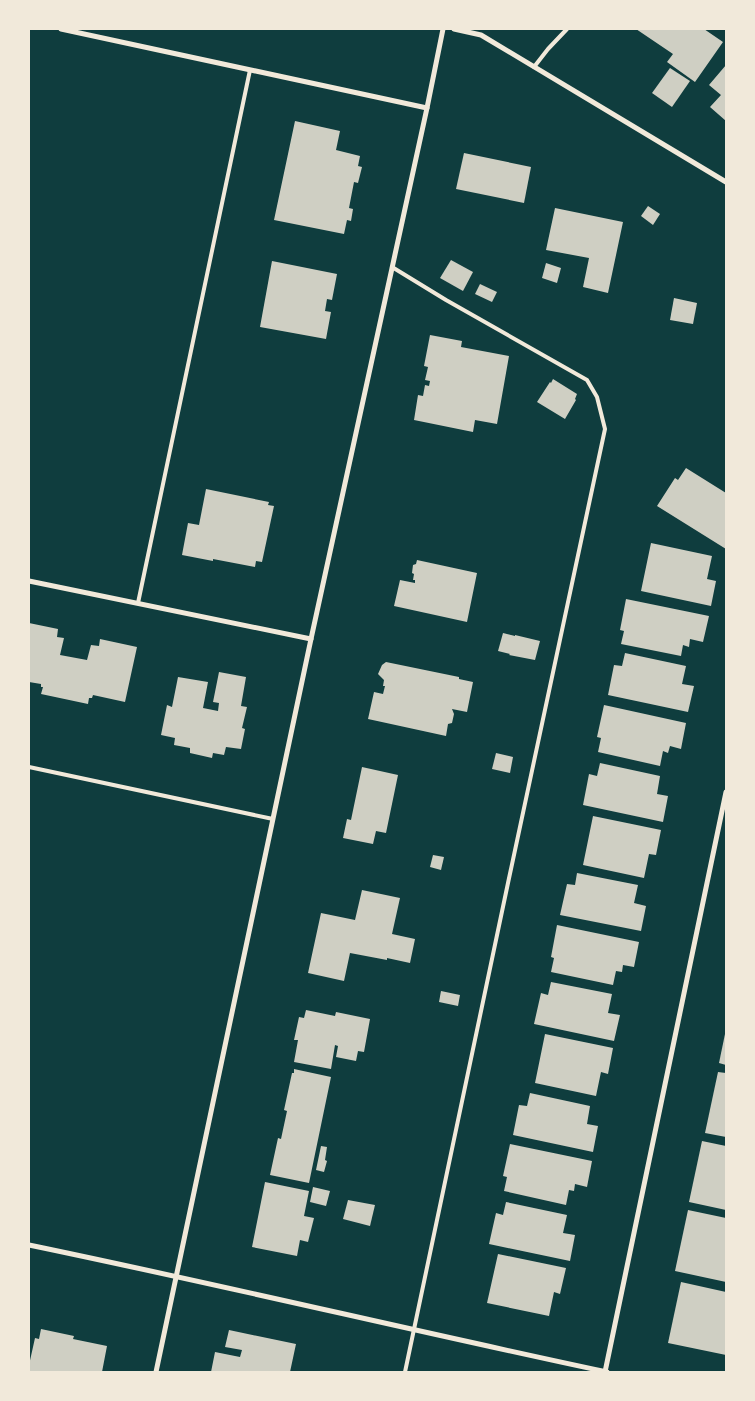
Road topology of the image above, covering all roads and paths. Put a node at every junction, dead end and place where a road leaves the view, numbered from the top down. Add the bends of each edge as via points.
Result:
1 (61, 29) edge
2 (443, 29) edge
3 (454, 29) edge
4 (567, 29) edge
5 (534, 67) junction
6 (250, 70) junction
7 (427, 108) junction
8 (726, 182) edge
9 (392, 267) junction
10 (29, 581) edge
11 (138, 603) junction
12 (311, 639) junction
13 (29, 767) edge
14 (726, 792) edge
15 (273, 819) junction
16 (29, 1245) edge
17 (176, 1276) junction
18 (414, 1330) junction
19 (156, 1372) edge
20 (405, 1372) edge
21 (606, 1372) edge

1 - 6 street
2 - 7 street
3 - 5 street via 481,35
4 - 5 lane
5 - 8 street
6 - 7 street
6 - 11 lane
7 - 9 street
9 - 12 street
9 - 18 lane via 587,380 597,397 605,429
10 - 11 street
11 - 12 street
12 - 15 street
13 - 15 lane
14 - 21 street
15 - 17 street
16 - 17 street
17 - 18 street
17 - 19 street
18 - 20 lane
18 - 21 street

